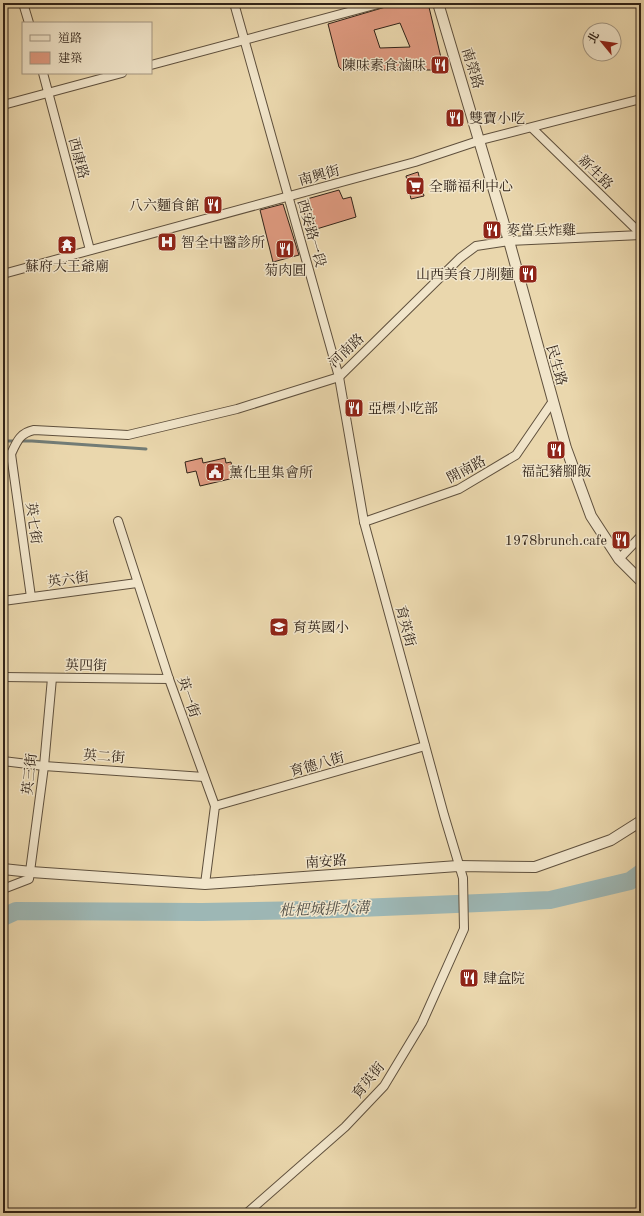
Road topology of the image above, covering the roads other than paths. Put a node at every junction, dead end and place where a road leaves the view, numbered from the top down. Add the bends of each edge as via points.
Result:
1 (23, 3) edge
2 (234, 3) edge
3 (382, 3) edge
4 (438, 3) edge
5 (29, 22) edge
6 (245, 41) junction
7 (152, 65) edge
8 (43, 74) edge
9 (118, 74) edge
10 (48, 93) junction
11 (641, 99) edge
12 (3, 105) edge
13 (532, 128) junction
14 (481, 140) junction
15 (288, 196) junction
16 (641, 235) edge
17 (510, 241) junction
18 (90, 250) junction
19 (3, 274) edge
20 (340, 377) junction
21 (553, 401) junction
22 (7, 455) edge
23 (118, 521) dead end
24 (364, 522) junction
25 (641, 536) edge
26 (619, 559) junction
27 (641, 581) edge
28 (137, 582) junction
29 (31, 597) junction
30 (3, 601) edge
31 (3, 677) edge
32 (52, 678) junction
33 (169, 679) junction
34 (425, 746) junction
35 (3, 761) edge
36 (44, 766) junction
37 (204, 777) junction
38 (215, 806) junction
39 (641, 822) edge
40 (458, 866) junction
41 (3, 869) edge
42 (31, 872) junction
43 (205, 884) junction
44 (3, 889) edge
45 (247, 1213) edge

1 - 5 street
2 - 6 street, 西安路一段
3 - 6 street
4 - 14 street, 南榮路
6 - 7 street
6 - 15 street, 西安路一段
8 - 10 street, 西康路
9 - 10 street
10 - 12 street
10 - 18 street, 西康路
11 - 13 street, 南興街
13 - 14 street, 南興街
13 - 16 street, 新生路
14 - 15 street, 南興街 via 418,162
14 - 17 street, 民生路
15 - 18 street, 南興街
15 - 20 street, 西安路一段
16 - 17 street, 河南路
17 - 20 street, 河南路 via 476,246 460,258
17 - 21 street, 民生路
18 - 19 street, 南興街
20 - 22 street, 河南路 via 237,409 128,435 34,430 20,436
20 - 24 street, 育英街
21 - 24 street, 開南路 via 516,455 460,489
21 - 26 street, 民生路 via 566,448 591,516
22 - 29 street, 英七街
23 - 28 street, 英一街
24 - 34 street, 育英街
25 - 26 street
26 - 27 street, 民生路
28 - 29 street, 英六街
28 - 33 street, 英一街
29 - 30 street, 英六街
31 - 32 street, 英四街
32 - 33 street, 英四街
32 - 36 street, 英三街
33 - 37 street, 英一街
34 - 38 street, 育德八街
34 - 40 street, 育英街
35 - 36 street, 英二街
36 - 37 street, 英二街
36 - 42 street, 英三街
37 - 38 street, 英一街
38 - 43 street, 英一街
39 - 40 street, 南安路 via 612,840 534,867
40 - 43 street, 南安路
40 - 45 street, 育英街 via 463,878 464,929 422,1023 384,1086 345,1127
41 - 42 street, 南安路
42 - 43 street, 南安路
42 - 44 street via 30,879

